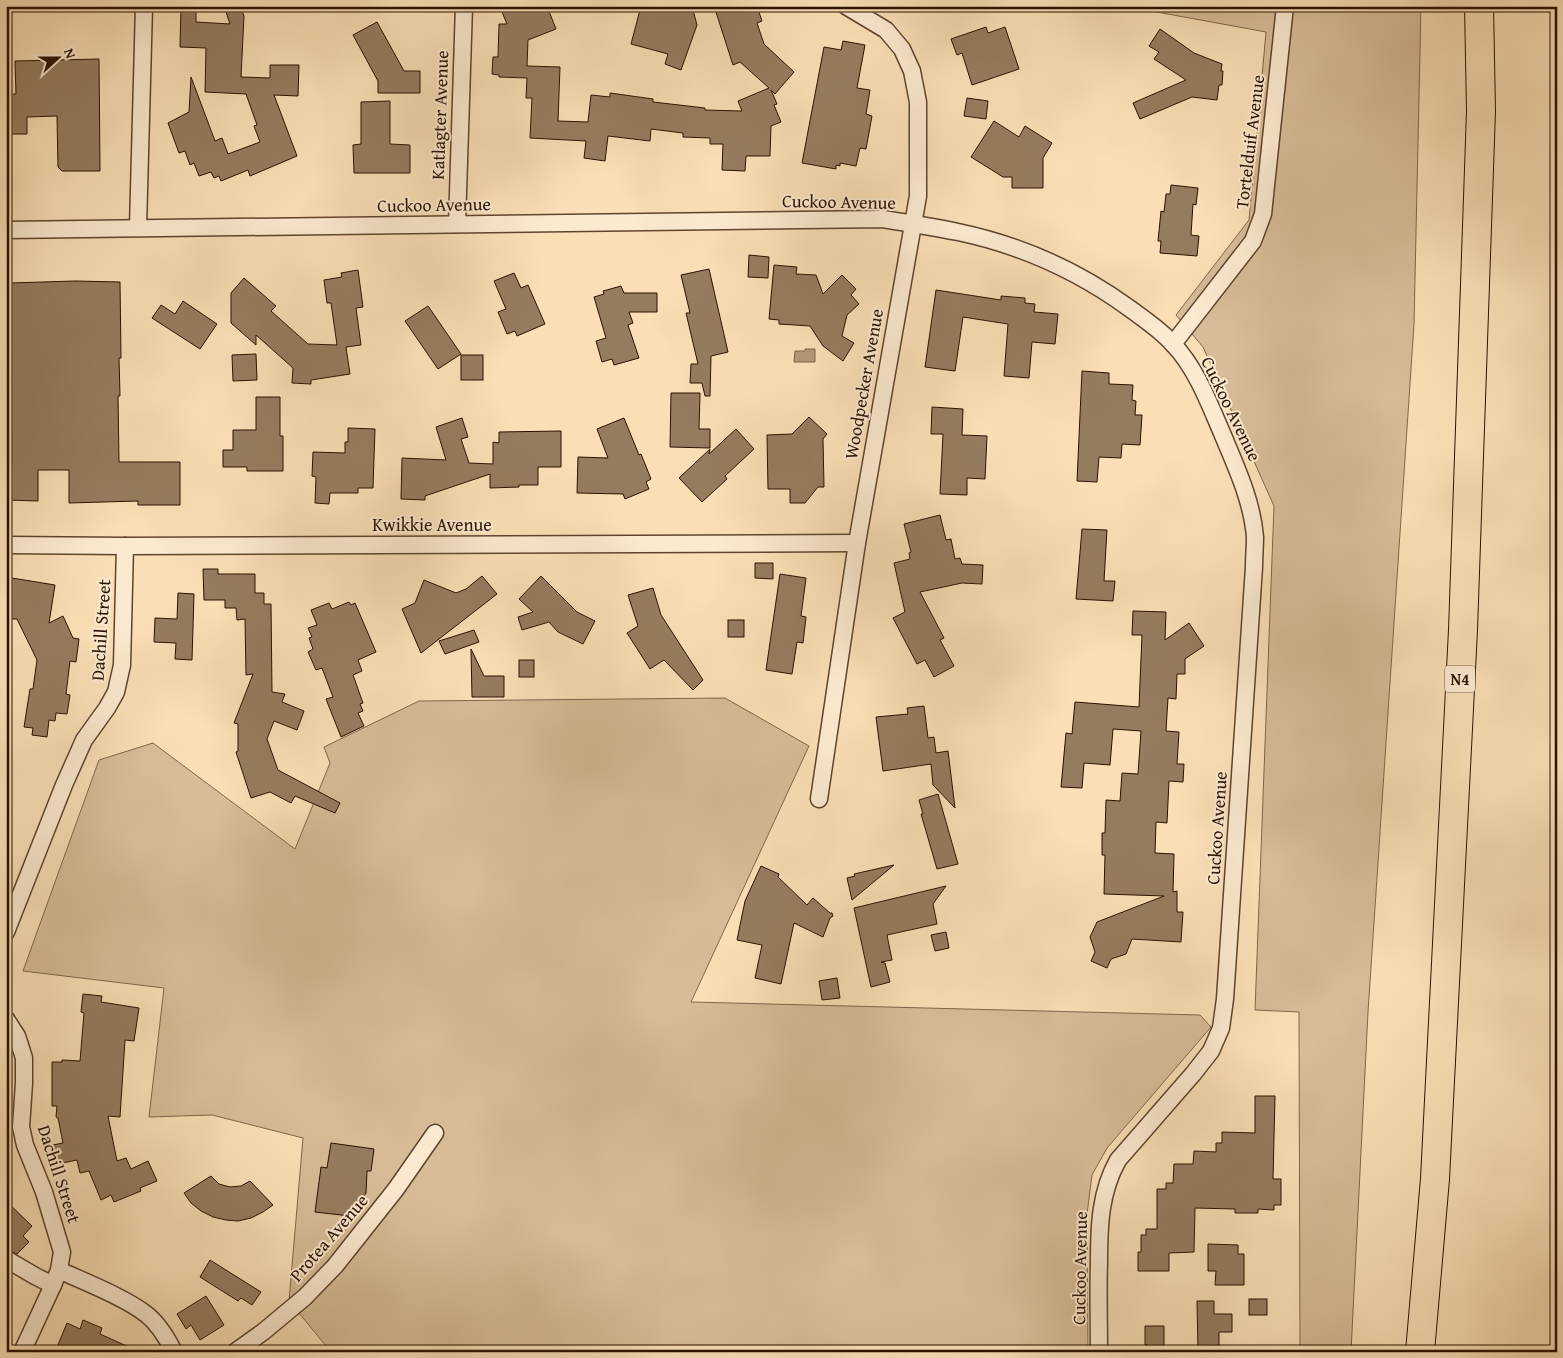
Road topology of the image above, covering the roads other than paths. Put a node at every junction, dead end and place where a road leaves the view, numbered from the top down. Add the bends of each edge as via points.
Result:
1 (144, 6) edge
2 (464, 6) edge
3 (846, 6) edge
4 (1285, 6) edge
5 (1479, 6) edge
6 (457, 224) junction
7 (913, 224) junction
8 (138, 227) junction
9 (6, 230) edge
10 (1173, 344) junction
11 (857, 544) junction
12 (6, 545) edge
13 (125, 546) junction
14 (819, 799) dead end
15 (6, 932) edge
16 (6, 1019) edge
17 (435, 1133) dead end
18 (6, 1259) edge
19 (56, 1277) junction
20 (22, 1352) edge
21 (174, 1352) edge
22 (235, 1352) edge
23 (1099, 1352) edge
24 (1420, 1352) edge

1 - 8 street
2 - 6 street, Katlagter Avenue
3 - 7 street, Woodpecker Avenue via 886,30 902,49 912,71 918,102 918,196
4 - 10 street, Tortelduif Avenue via 1264,214 1252,241
5 - 24 highway, N4 via 1481,111 1463,630 1435,1180
6 - 7 street, Cuckoo Avenue via 883,219
6 - 8 street, Cuckoo Avenue
7 - 10 street, Cuckoo Avenue via 984,238 1049,261 1117,299
7 - 11 street, Woodpecker Avenue
8 - 9 street, Cuckoo Avenue
10 - 23 street, Cuckoo Avenue via 1194,373 1244,483 1255,537 1225,999 1221,1028 1210,1051 1110,1174 1099,1222
11 - 13 street, Kwikkie Avenue
11 - 14 street, Woodpecker Avenue
12 - 13 street, Kwikkie Avenue
13 - 15 street, Dachill Street via 122,665 116,692 84,740
16 - 19 street, Dachill Street via 17,1036 24,1058 22,1127 25,1145 44,1192 62,1252
17 - 22 street, Protea Avenue via 335,1266 305,1298
18 - 19 street via 35,1276
19 - 20 street
19 - 21 street via 130,1304 161,1330

